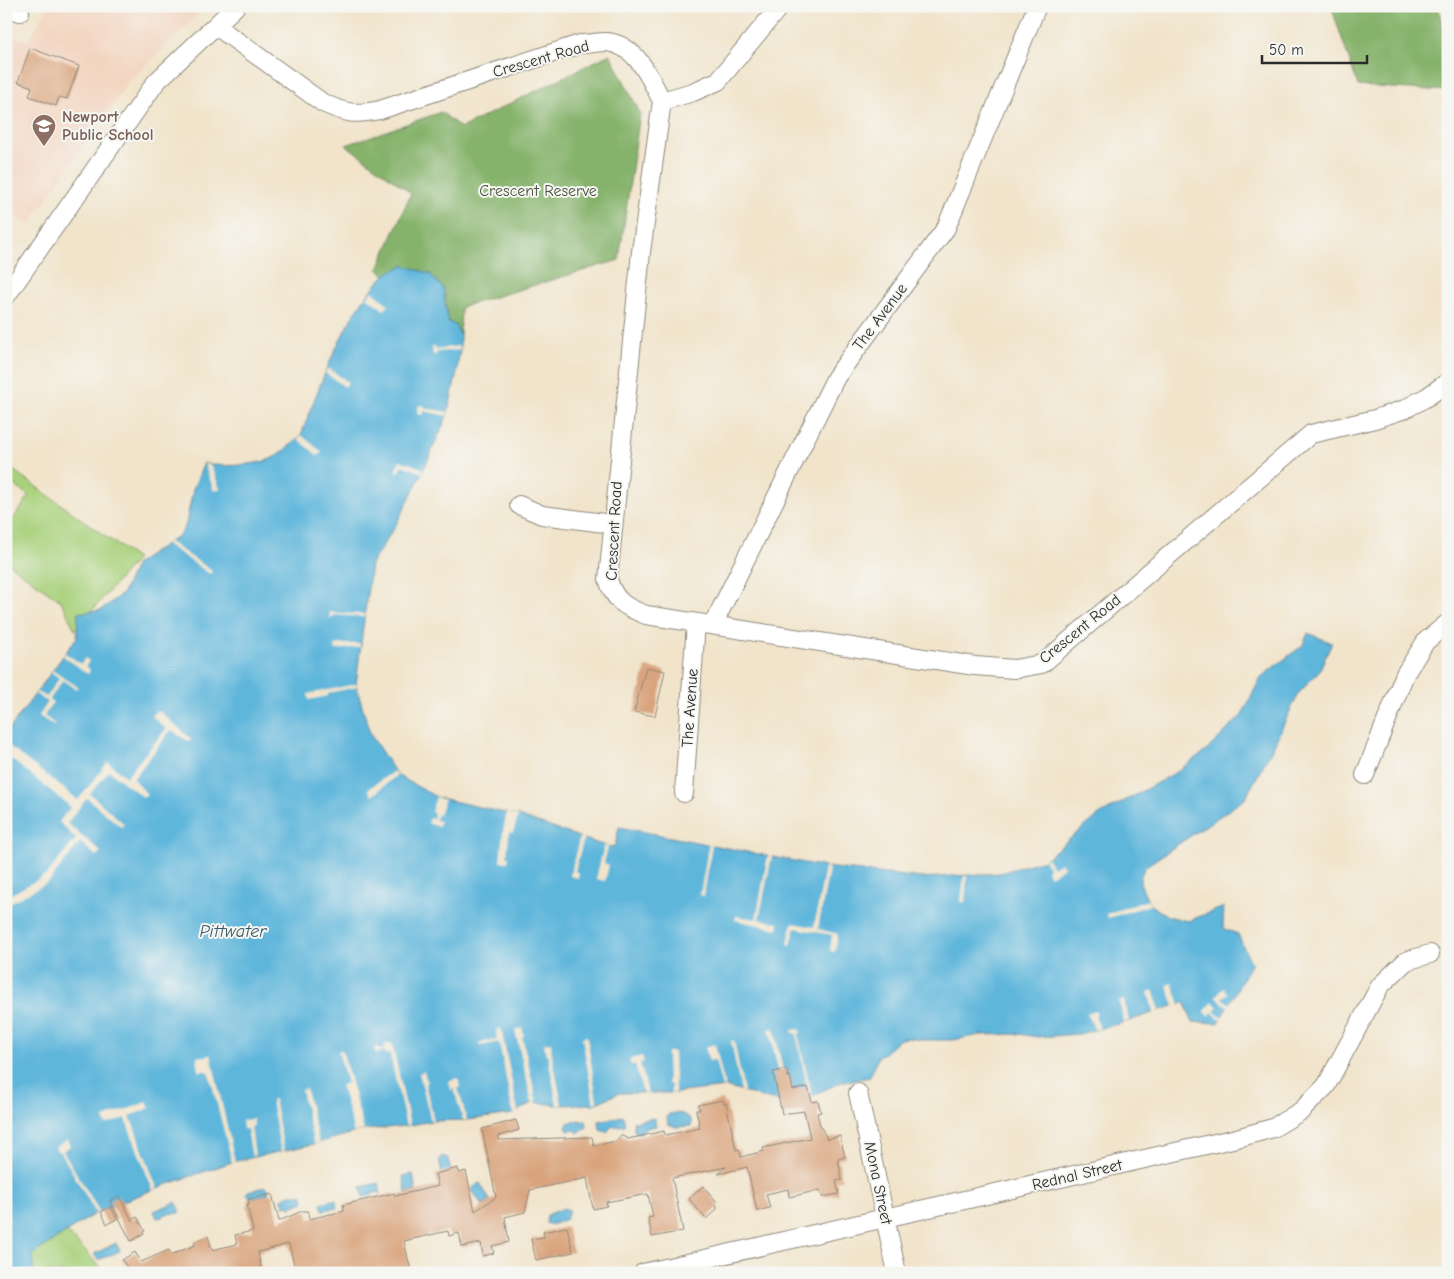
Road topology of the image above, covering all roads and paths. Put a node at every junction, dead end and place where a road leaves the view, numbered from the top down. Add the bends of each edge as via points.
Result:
1 (236, 6) edge
2 (780, 6) edge
3 (1037, 6) edge
4 (216, 26) junction
5 (662, 101) junction
6 (6, 296) edge
7 (1448, 382) edge
8 (519, 505) dead end
9 (612, 524) junction
10 (1448, 623) edge
11 (704, 624) junction
12 (1365, 775) dead end
13 (684, 793) dead end
14 (1430, 954) dead end
15 (858, 1093) dead end
16 (886, 1219) junction
17 (643, 1273) edge
18 (898, 1273) edge

1 - 4 street
2 - 5 street via 718,81
3 - 11 street, The Avenue via 946,228 836,376
4 - 5 street, Crescent Road via 323,103 340,111 358,114 380,110 580,44 605,42 626,49 638,60
4 - 6 street via 156,82
5 - 9 street, Crescent Road via 641,252
7 - 11 street, Crescent Road via 1405,409 1311,434 1042,664 1014,669 975,666
8 - 9 street via 542,515
9 - 11 street, Crescent Road via 608,579 619,601 646,615
10 - 12 street via 1426,641 1405,674
11 - 13 street, The Avenue
14 - 16 street, Rednal Street via 1406,961 1380,986 1326,1086 1301,1111 1273,1128
15 - 16 street, Mona Street
16 - 17 street, Rednal Street
16 - 18 street, Mona Street

